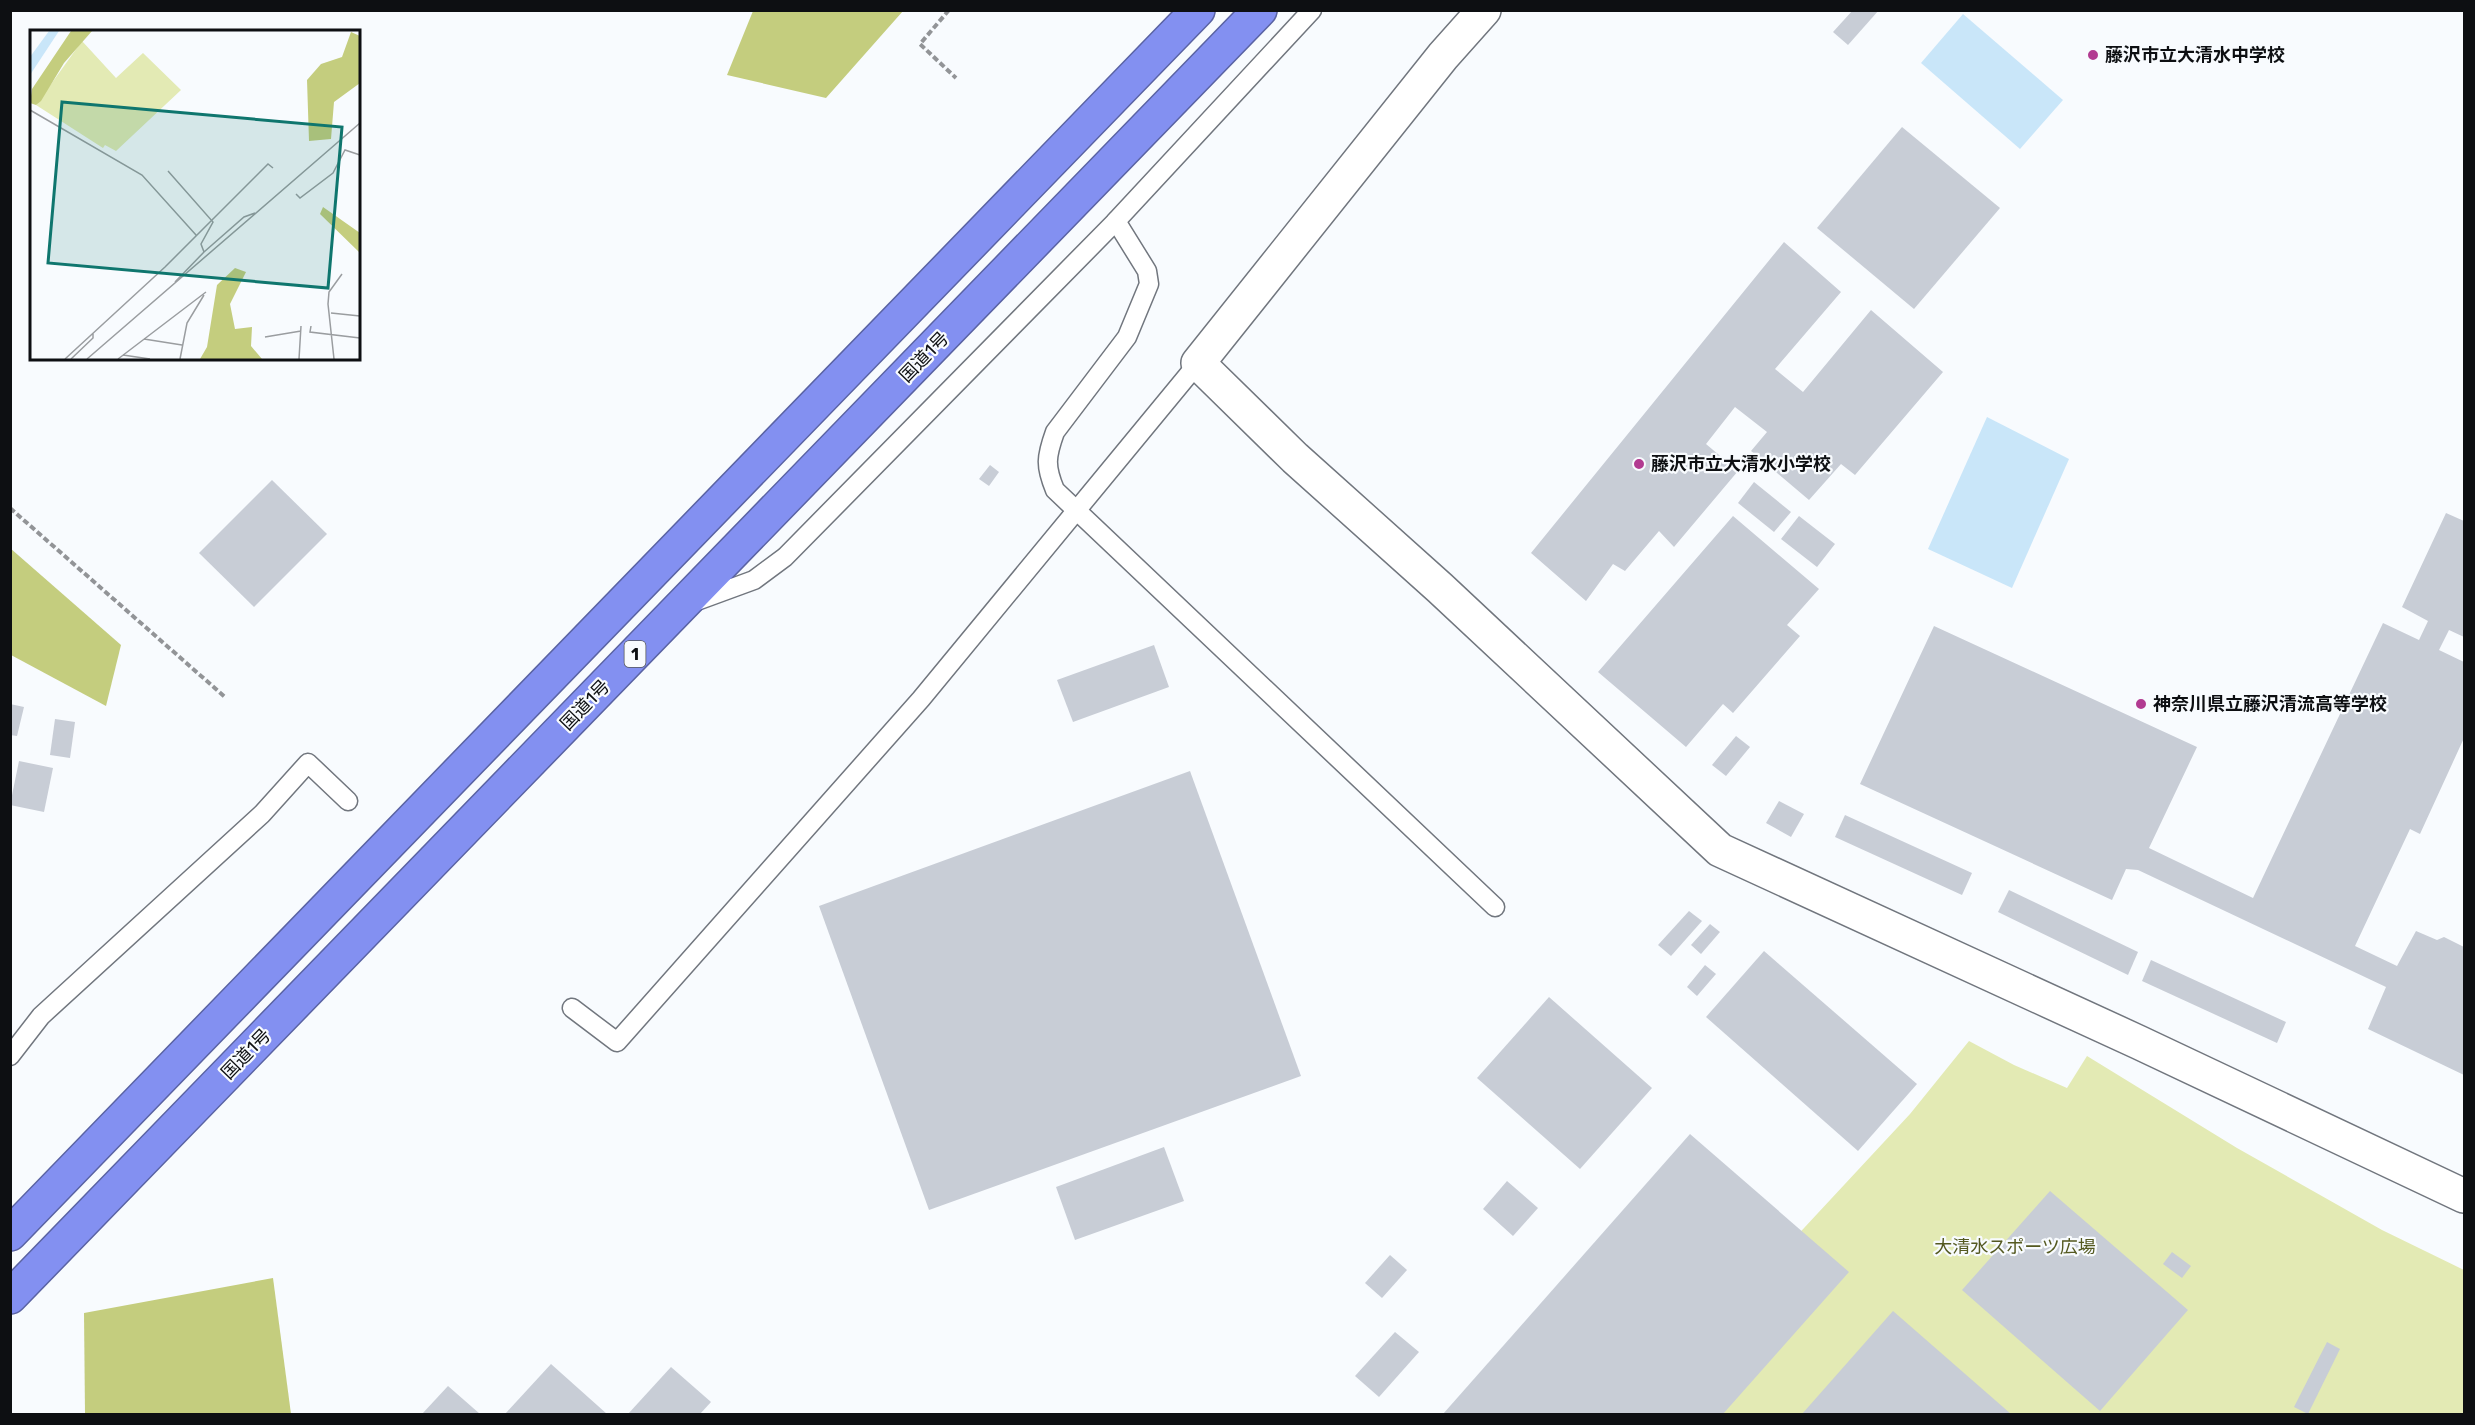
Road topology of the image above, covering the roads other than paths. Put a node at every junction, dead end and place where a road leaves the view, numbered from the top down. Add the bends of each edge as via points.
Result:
1 (1198, 10) edge
2 (1260, 10) edge
3 (1312, 10) edge
4 (1484, 10) edge
5 (1116, 221) junction
6 (1198, 363) junction
7 (681, 606) junction
8 (348, 801) dead end
9 (1495, 907) dead end
10 (572, 1008) dead end
11 (10, 1056) edge
12 (2464, 1196) edge
13 (10, 1234) edge
14 (10, 1297) edge

1 - 13 highway
2 - 7 highway, 国道1号 / 1
3 - 5 lane
4 - 6 street
5 - 7 lane via 785,557 754,580
5 - 9 lane via 1147,271 1149,284 1127,337 1055,432 1047,471 1055,490
6 - 10 lane via 921,699 617,1042
6 - 12 street via 1295,458 1720,850
7 - 14 highway, 国道1号 / 1
8 - 11 lane via 308,763 262,814 41,1016

